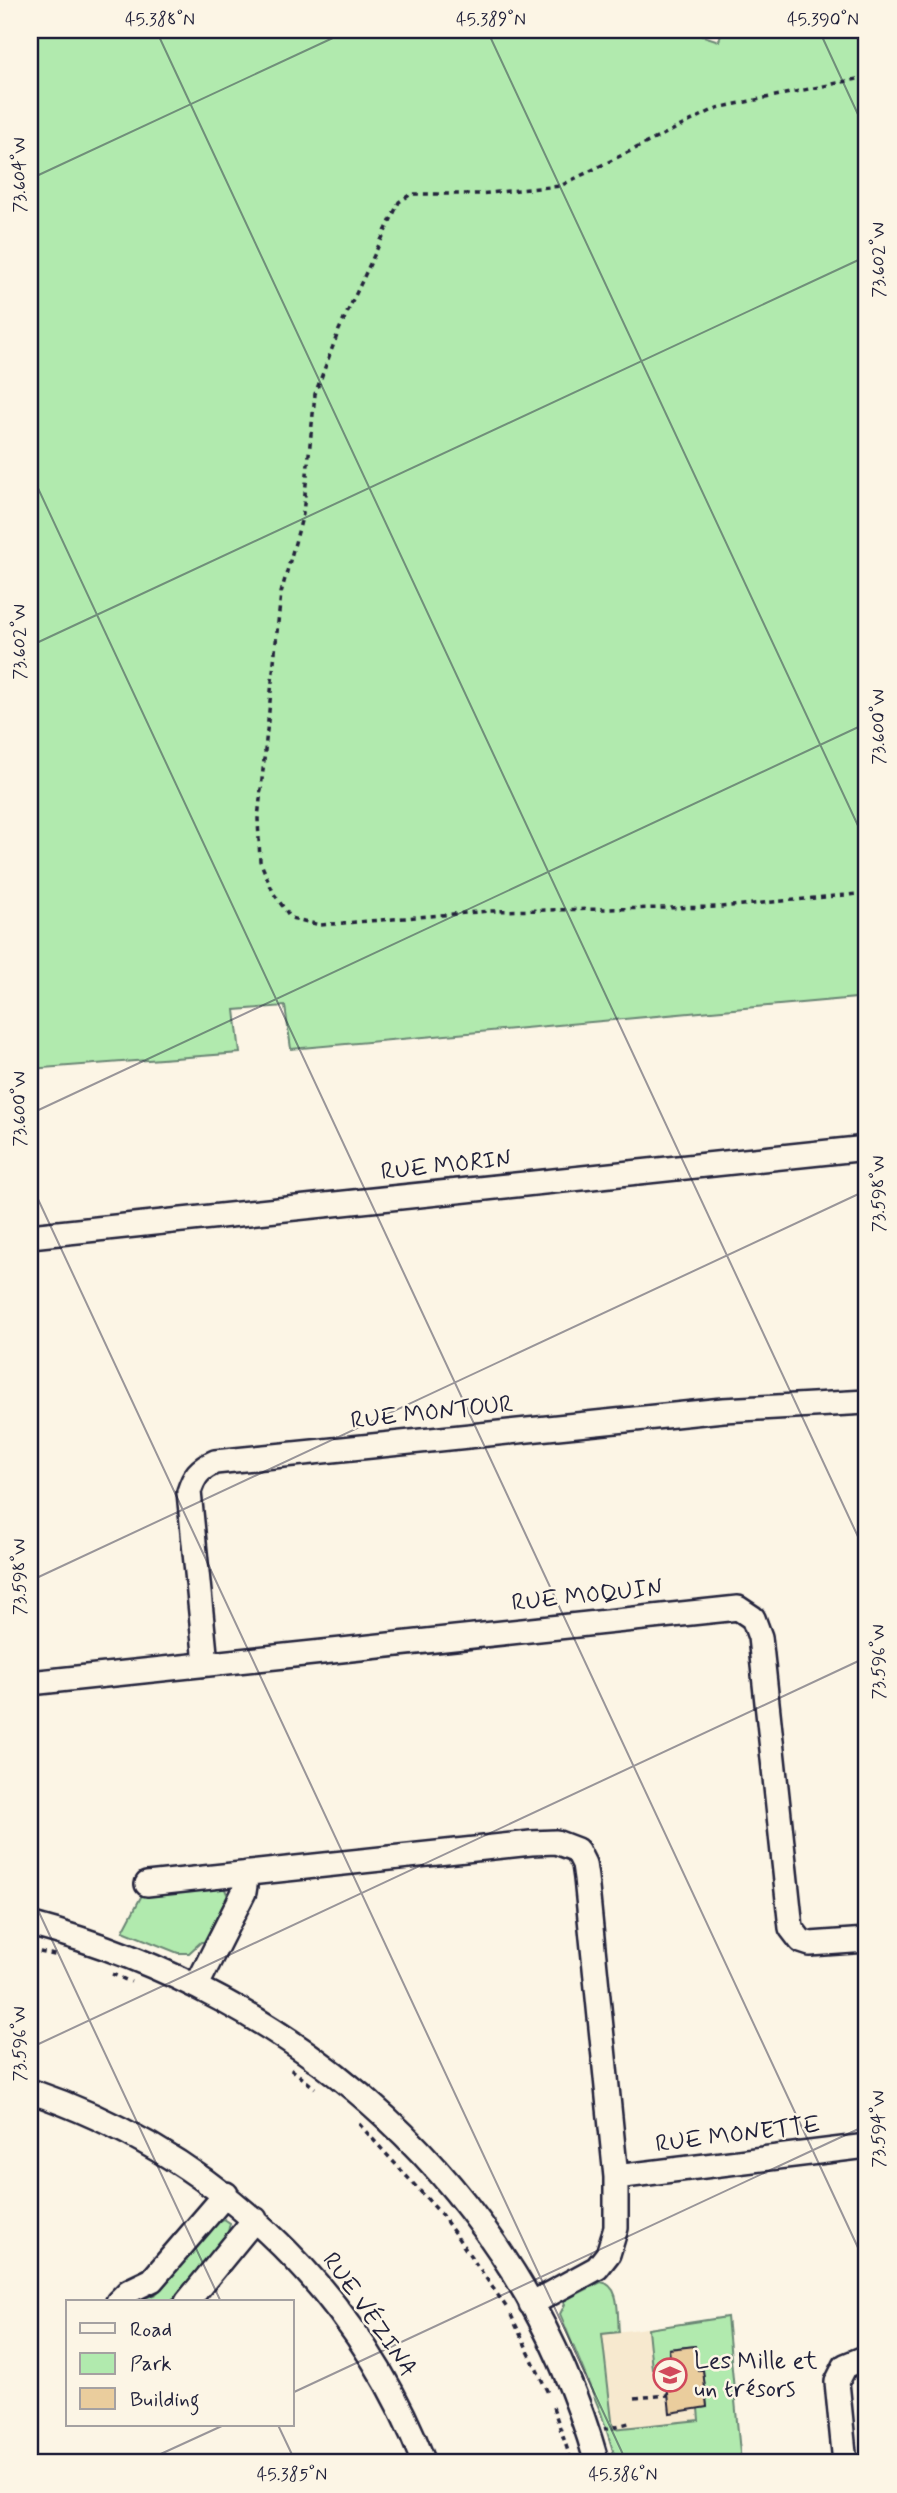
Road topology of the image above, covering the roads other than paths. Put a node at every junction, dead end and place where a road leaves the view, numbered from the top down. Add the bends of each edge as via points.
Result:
1 (867, 1148) edge
2 (30, 1236) edge
3 (867, 1402) edge
4 (206, 1663) junction
5 (30, 1683) edge
6 (247, 1873) junction
7 (147, 1884) dead end
8 (30, 1924) edge
9 (867, 1940) edge
10 (197, 1985) junction
11 (30, 2091) edge
12 (867, 2146) edge
13 (616, 2177) junction
14 (226, 2193) junction
15 (256, 2219) junction
16 (120, 2300) edge
17 (189, 2300) edge
18 (531, 2304) junction
19 (867, 2357) edge
20 (424, 2463) edge
21 (597, 2463) edge
22 (845, 2463) edge

1 - 2 street, RUE MORIN
3 - 4 street, RUE MONTOUR via 723,1410 215,1462 193,1478 189,1492
4 - 5 street, RUE MOQUIN
4 - 9 street, RUE MOQUIN via 738,1608 753,1618 760,1637 791,1928 801,1941 810,1944
6 - 7 street
6 - 10 street via 244,1892
6 - 13 street via 531,1843 556,1842 576,1850 586,1878
8 - 10 street via 120,1953
10 - 18 street via 315,2056 375,2106 455,2192
11 - 14 street, RUE VÉZINA via 114,2125
12 - 13 street, RUE MONETTE
13 - 18 street via 616,2228 604,2262
14 - 15 street, RUE VÉZINA
14 - 16 street via 152,2280
15 - 17 street
15 - 20 street, RUE VÉZINA via 305,2268 364,2344 394,2394
18 - 21 street via 569,2383
19 - 22 street via 845,2366 837,2382

